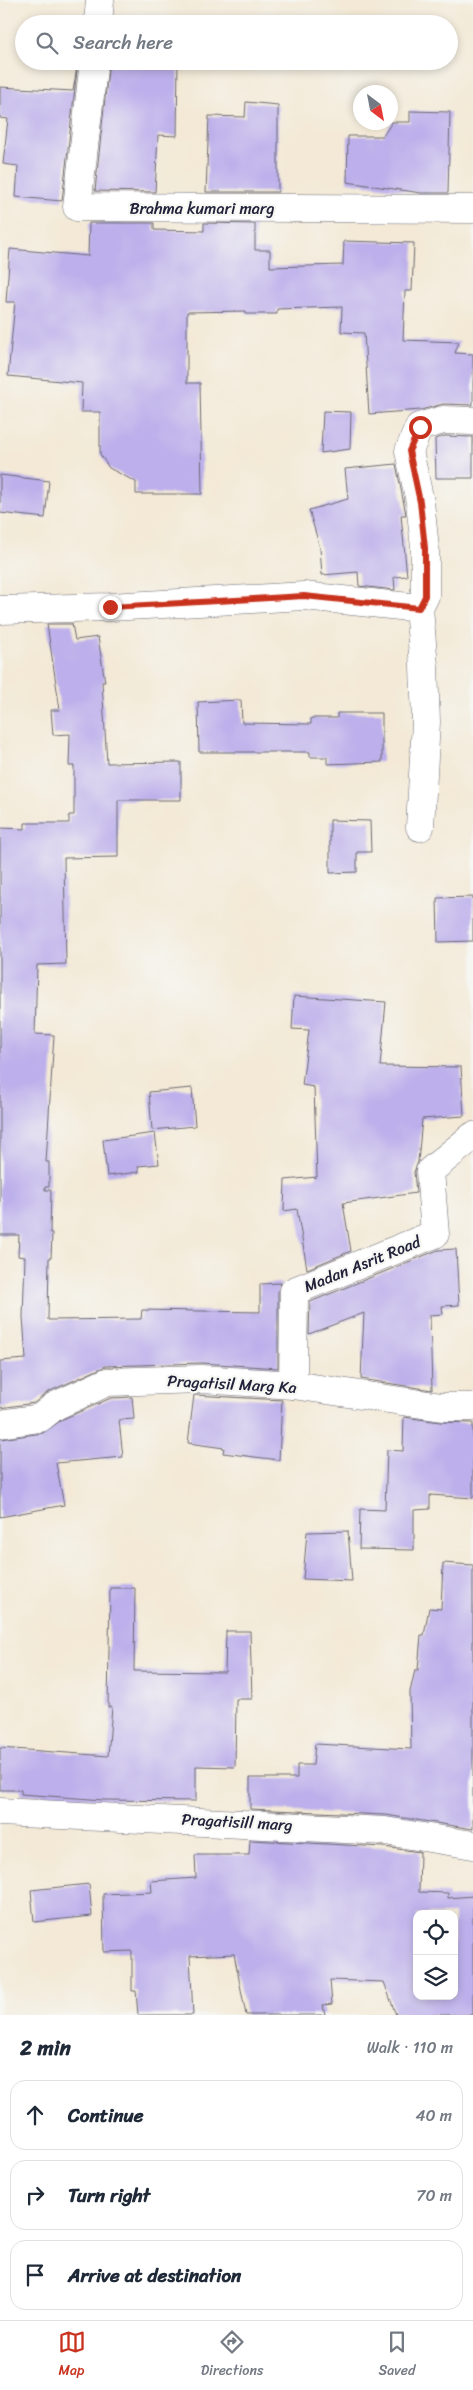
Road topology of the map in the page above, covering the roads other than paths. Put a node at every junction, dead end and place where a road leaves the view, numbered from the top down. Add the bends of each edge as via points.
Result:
1 (100, 0) edge
2 (99, 15) edge
3 (93, 70) edge
4 (473, 209) edge
5 (473, 421) edge
6 (419, 608) junction
7 (0, 610) edge
8 (420, 827) dead end
9 (473, 1136) edge
10 (292, 1385) junction
11 (473, 1407) edge
12 (0, 1424) edge
13 (0, 1812) edge
14 (473, 1845) edge

1 - 2 street
3 - 4 street, Brahma kumari marg via 77,207
5 - 6 street via 443,420 420,427 409,451 420,502 425,548 425,596
6 - 7 street via 304,596
6 - 8 street via 426,722
9 - 10 street, Madan Asrit Road via 430,1171 435,1234 294,1291
10 - 11 street, Pragatisil Marg Ka via 442,1407
10 - 12 street, Pragatisil Marg Ka via 201,1379 107,1382 55,1406 40,1418
13 - 14 street, Pragatisill marg via 385,1831

